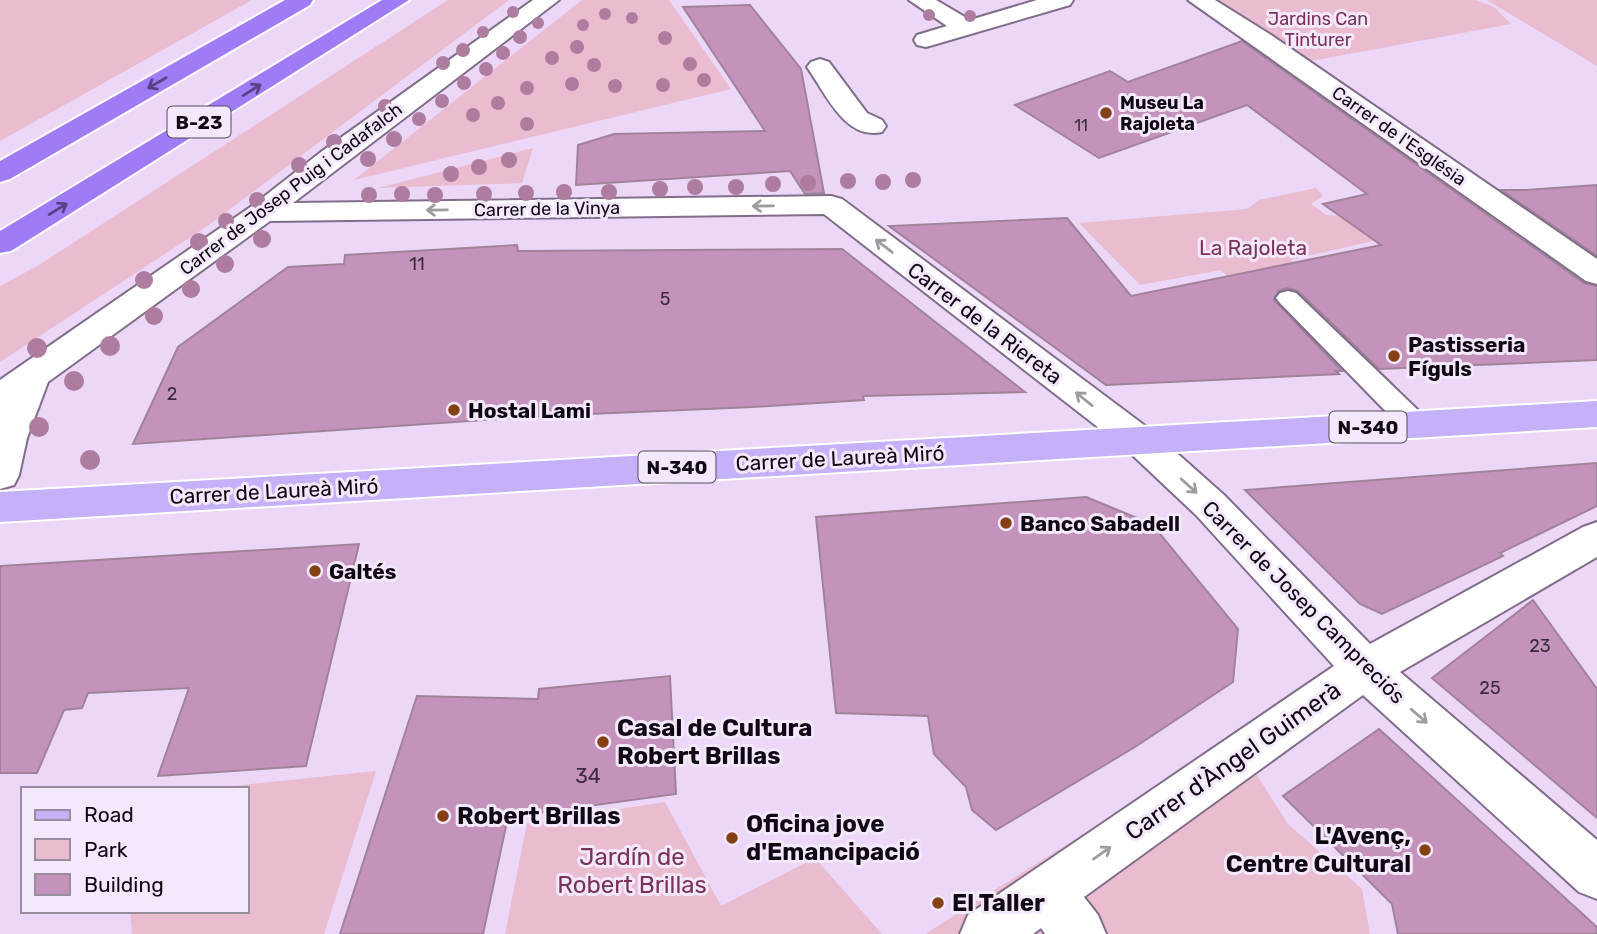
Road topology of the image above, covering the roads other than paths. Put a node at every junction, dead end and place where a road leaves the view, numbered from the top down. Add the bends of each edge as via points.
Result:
1 (302, 0) edge
2 (398, 0) edge
3 (548, 0) edge
4 (920, 0) edge
5 (1062, 0) edge
6 (1199, 0) edge
7 (969, 29) junction
8 (926, 40) dead end
9 (820, 67) dead end
10 (872, 126) dead end
11 (0, 173) edge
12 (831, 205) joint
13 (263, 212) junction
14 (0, 244) edge
15 (1597, 274) edge
16 (1288, 298) dead end
17 (33, 376) junction
18 (0, 396) edge
19 (1597, 414) edge
20 (1416, 424) junction
21 (1139, 440) junction
22 (0, 475) edge
23 (0, 507) edge
24 (1597, 538) edge
25 (1365, 669) junction
26 (1597, 874) edge
27 (1046, 892) junction
28 (987, 934) edge
29 (1079, 934) edge

1 -> 11 highway, B-23
14 -> 2 highway, B-23
3 - 13 street, Carrer de Josep Puig i Cadafalch
4 - 7 street
5 - 7 street
6 - 15 street, Carrer de l'Església
7 - 8 street
9 - 10 street via 857,119
12 -> 13 street, Carrer de la Vinya
21 -> 12 street, Carrer de la Riereta
13 - 17 street, Carrer de Josep Puig i Cadafalch
16 - 20 lane
17 - 18 street, Carrer de Josep Puig i Cadafalch
17 - 22 street via 8,438
19 - 20 main road, Carrer de Laureà Miró / N-340
20 - 21 main road, Carrer de Laureà Miró / N-340
21 - 23 main road, Carrer de Laureà Miró / N-340
21 -> 25 street, Carrer de Josep Campreciós via 1210,505
24 - 25 street, Carrer d'Àngel Guimerà
25 -> 26 street, Carrer de Josep Campreciós
27 -> 25 street, Carrer d'Àngel Guimerà
27 - 28 street, Carrer d'Àngel Guimerà
27 - 29 street

